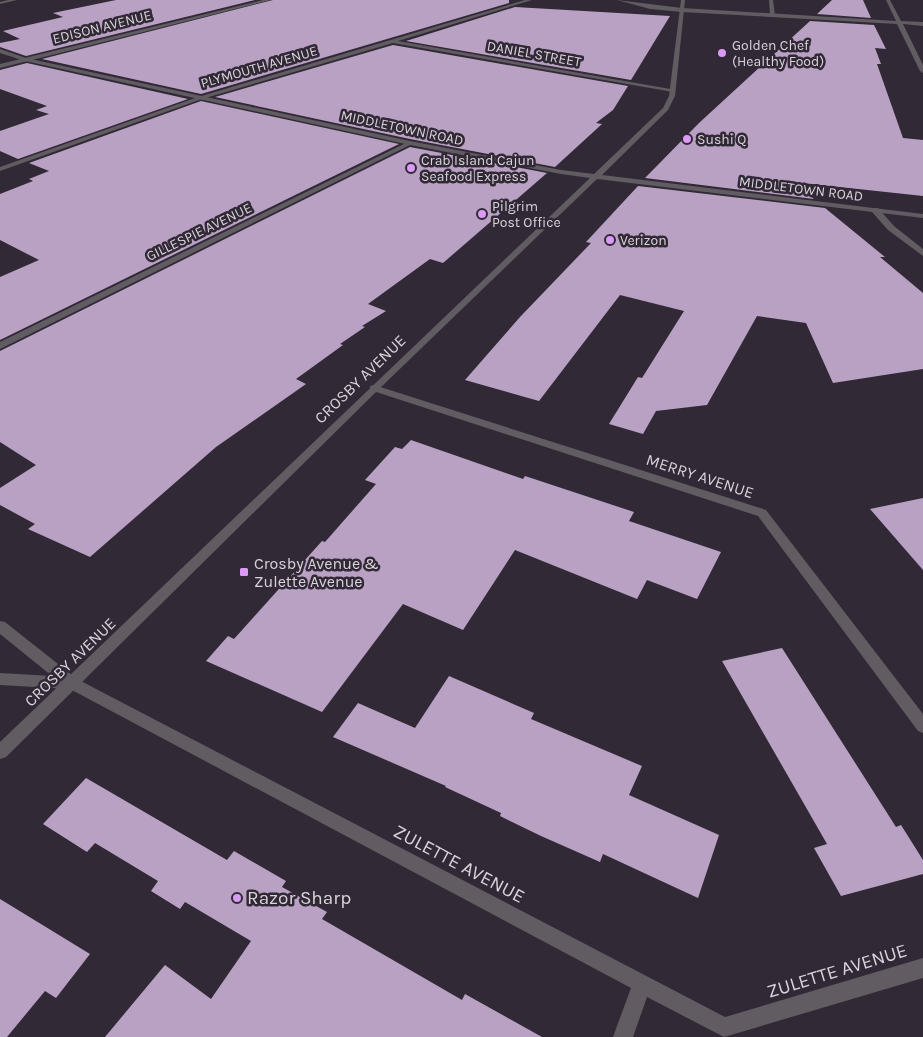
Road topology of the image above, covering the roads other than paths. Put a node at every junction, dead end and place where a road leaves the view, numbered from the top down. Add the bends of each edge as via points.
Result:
1 (15, 0) edge
2 (269, 0) edge
3 (530, 0) edge
4 (619, 0) edge
5 (683, 0) edge
6 (771, 0) edge
7 (888, 0) edge
8 (0, 3) edge
9 (682, 10) junction
10 (774, 15) junction
11 (900, 22) junction
12 (923, 24) edge
13 (391, 41) junction
14 (0, 51) edge
15 (25, 59) junction
16 (0, 66) edge
17 (923, 70) edge
18 (673, 90) junction
19 (200, 98) junction
20 (410, 143) junction
21 (0, 169) edge
22 (595, 177) junction
23 (875, 210) junction
24 (923, 216) edge
25 (923, 254) edge
26 (0, 346) edge
27 (374, 388) junction
28 (0, 626) edge
29 (0, 679) edge
30 (72, 683) junction
31 (923, 726) edge
32 (0, 752) edge
33 (923, 968) edge
34 (642, 985) junction
35 (623, 1037) edge

1 - 8 street
2 - 15 street, EDISON AVENUE
3 - 13 street, PLYMOUTH AVENUE
4 - 9 street
5 - 9 street, CROSBY AVENUE
6 - 10 street
7 - 11 street
9 - 10 street
9 - 18 street, CROSBY AVENUE
10 - 11 street
11 - 12 street
11 - 17 street
13 - 18 street, DANIEL STREET
13 - 19 street, PLYMOUTH AVENUE
14 - 15 street, MIDDLETOWN ROAD
15 - 16 street, EDISON AVENUE
15 - 19 street, MIDDLETOWN ROAD
18 - 22 street, CROSBY AVENUE via 666,108
19 - 20 street, MIDDLETOWN ROAD
19 - 21 street, PLYMOUTH AVENUE
20 - 22 street, MIDDLETOWN ROAD
20 - 26 street, GILLESPIE AVENUE
22 - 23 street, MIDDLETOWN ROAD
22 - 27 street, CROSBY AVENUE
23 - 24 street, MIDDLETOWN ROAD
23 - 25 street
27 - 30 street, CROSBY AVENUE
27 - 31 street, MERRY AVENUE via 762,513
28 - 30 street, ZULETTE AVENUE
29 - 30 street
30 - 32 street, CROSBY AVENUE
30 - 34 street, ZULETTE AVENUE
33 - 34 street, ZULETTE AVENUE via 724,1027
34 - 35 street

